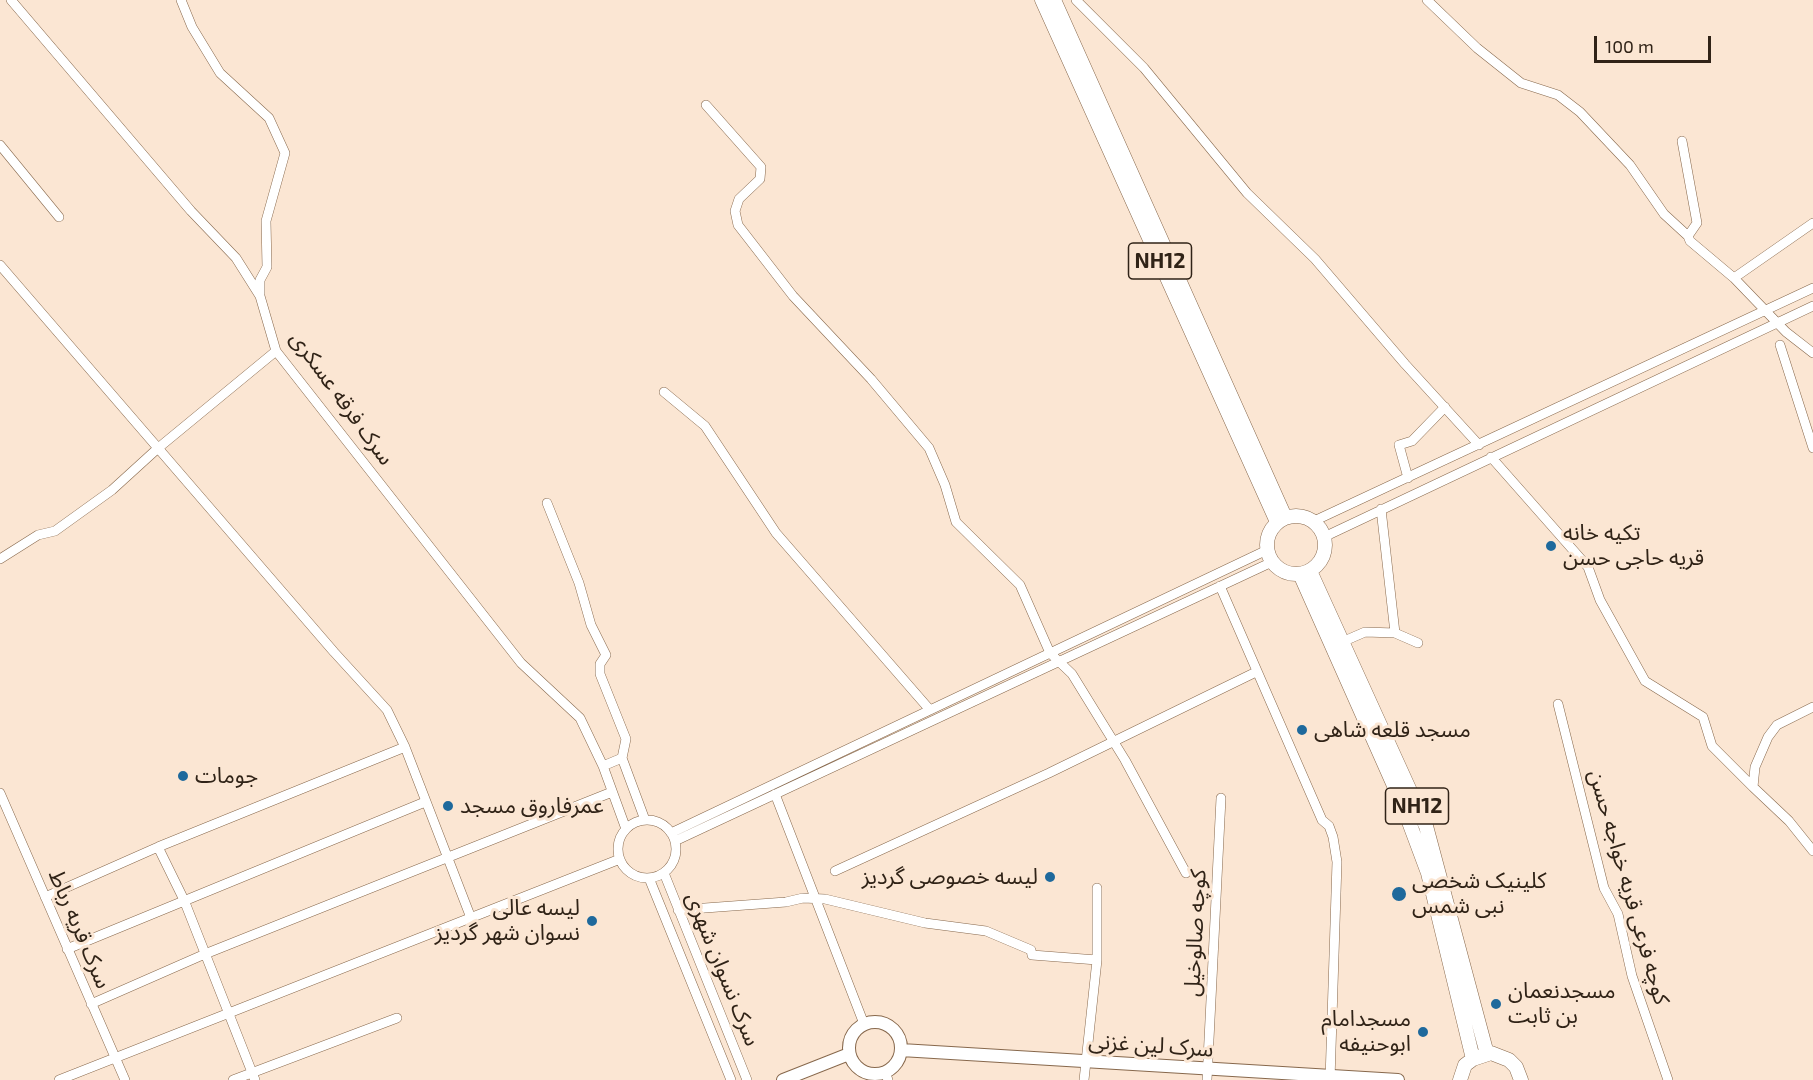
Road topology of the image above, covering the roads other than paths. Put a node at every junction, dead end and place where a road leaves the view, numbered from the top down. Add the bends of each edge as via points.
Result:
1 (11, 0) edge
2 (181, 0) edge
3 (1042, 0) edge
4 (1054, 0) edge
5 (1076, 0) edge
6 (1426, 0) edge
7 (706, 105) dead end
8 (1682, 141) dead end
9 (0, 144) edge
10 (59, 217) dead end
11 (1813, 223) edge
12 (1688, 236) junction
13 (0, 265) edge
14 (1734, 278) junction
15 (1813, 288) edge
16 (260, 296) junction
17 (1813, 306) edge
18 (1765, 310) junction
19 (1777, 323) junction
20 (1780, 345) dead end
21 (276, 351) junction
22 (1813, 353) edge
23 (664, 392) dead end
24 (1445, 407) junction
25 (1479, 445) junction
26 (1813, 448) edge
27 (157, 449) junction
28 (1491, 457) junction
29 (1408, 478) junction
30 (548, 503) dead end
31 (1381, 509) junction
32 (1281, 519) junction
33 (1314, 521) junction
34 (1324, 537) junction
35 (1269, 556) junction
36 (0, 559) edge
37 (1305, 572) junction
38 (1220, 586) junction
39 (1395, 633) junction
40 (1342, 642) junction
41 (1418, 643) dead end
42 (1050, 652) junction
43 (1059, 661) junction
44 (1256, 672) junction
45 (1558, 704) dead end
46 (1813, 707) edge
47 (930, 710) junction
48 (1113, 740) junction
49 (405, 747) junction
50 (622, 758) junction
51 (603, 766) junction
52 (1753, 787) junction
53 (612, 792) junction
54 (0, 793) edge
55 (775, 794) junction
56 (1221, 798) dead end
57 (425, 802) junction
58 (645, 820) junction
59 (626, 829) junction
60 (673, 837) junction
61 (158, 847) junction
62 (1813, 851) edge
63 (447, 858) junction
64 (620, 859) junction
65 (834, 871) dead end
66 (664, 873) junction
67 (1186, 873) dead end
68 (649, 878) junction
69 (1097, 888) dead end
70 (45, 897) junction
71 (816, 898) junction
72 (184, 900) junction
73 (678, 910) junction
74 (471, 918) junction
75 (67, 949) junction
76 (205, 954) junction
77 (1097, 960) junction
78 (91, 1004) junction
79 (229, 1013) junction
80 (397, 1018) dead end
81 (864, 1024) junction
82 (901, 1050) junction
83 (849, 1054) junction
84 (1487, 1054) junction
85 (117, 1059) junction
86 (1473, 1059) junction
87 (1086, 1062) junction
88 (1207, 1075) edge
89 (254, 1076) edge
90 (887, 1076) edge
91 (1330, 1078) edge
92 (59, 1080) edge
93 (125, 1080) edge
94 (233, 1080) edge
95 (730, 1080) edge
96 (747, 1080) edge
97 (783, 1080) edge
98 (1084, 1080) edge
99 (1398, 1080) edge
100 (1460, 1080) edge
101 (1521, 1080) edge
102 (1668, 1080) edge

1 - 16 street, سرک فرقه عسکری via 191,212 236,258
2 - 16 street via 192,27 220,73 269,118 285,153 266,221 267,267 260,280
3 - 32 highway, NH12
4 - 32 highway, NH12
5 - 24 street via 1144,68 1247,193 1315,260
6 - 12 street via 1521,83 1558,95 1580,112 1630,165 1664,214
7 - 42 street via 761,167 760,179 740,199 735,211 738,225 793,296 872,379 929,448 956,522 1020,585
8 - 12 street via 1696,223
9 - 10 street
11 - 14 street
12 - 14 street
13 - 27 street
14 - 18 street
15 - 18 street
16 - 21 street, سرک فرقه عسکری
17 - 19 street
18 - 19 street
18 - 25 street
19 - 22 street
19 - 28 street
20 - 26 street
21 - 27 street
21 - 51 street, سرک فرقه عسکری via 521,663 580,718
23 - 47 street via 705,426 776,533
24 - 25 street
24 - 29 street via 1412,441 1399,445
25 - 29 street
27 - 36 street via 112,490 55,531 38,535
27 - 49 street via 387,710
28 - 31 street
28 - 52 street via 1588,567 1600,600 1646,681 1703,717 1712,746
29 - 33 street
30 - 50 street via 591,625 606,655 600,664 600,674 626,739
31 - 34 street
31 - 39 street
32 - 33 highway via 1305,516
32 - 35 highway via 1267,538
33 - 34 highway
34 - 37 highway via 1323,556
35 - 37 highway via 1281,571
35 - 38 street
35 - 42 street
37 - 40 highway, NH12
37 - 86 highway, NH12 via 1428,873
38 - 43 street
38 - 44 street
39 - 40 street via 1365,632
39 - 41 street
40 - 84 highway, NH12 via 1426,826
42 - 43 street
42 - 47 street
43 - 48 street via 1072,674
43 - 55 street
44 - 48 street
44 - 91 street via 1333,837 1337,862
45 - 102 street, کوچه فرعی قریه خواجه حسن via 1604,888 1618,914 1632,976
46 - 52 street via 1777,725 1768,737 1755,767
47 - 60 street
48 - 65 street
48 - 67 street
49 - 57 street
49 - 61 street
50 - 51 street
50 - 58 street
51 - 53 street, سرک فرقه عسکری
52 - 62 street via 1790,822
53 - 59 street, سرک فرقه عسکری
53 - 63 street
54 - 70 street, سرک قریه رباط
55 - 60 street
55 - 71 street
56 - 88 street, کوچه صالوخیل
57 - 63 street
57 - 72 street
58 - 59 street
58 - 60 street via 660,823
59 - 64 street via 619,842
60 - 66 street via 675,859
61 - 70 street
61 - 72 street
63 - 74 street
63 - 76 street
64 - 68 street via 633,875
64 - 74 street
66 - 68 street
66 - 73 street, سرک نسوان شهری
68 - 95 street, سرک نسوان شهری
69 - 77 street
70 - 75 street, سرک قریه رباط
71 - 73 street
71 - 77 street via 925,923 986,931 1031,950 1032,955
71 - 81 street
72 - 75 street
72 - 76 street
73 - 96 street, سرک نسوان شهری
74 - 79 street
75 - 78 street, سرک قریه رباط
76 - 78 street
76 - 79 street
77 - 87 street
78 - 85 street, سرک قریه رباط
79 - 85 street
79 - 89 street
80 - 89 street
81 - 82 main road via 882,1022 890,1026
81 - 83 main road via 851,1036
82 - 87 main road, سرک لین غزنی
82 - 90 main road
83 - 90 main road via 867,1073
83 - 97 main road
84 - 86 highway
84 - 101 highway via 1509,1060
85 - 92 street
85 - 93 street, سرک قریه رباط
86 - 100 highway
87 - 88 main road, سرک لین غزنی
87 - 98 street
88 - 91 main road, سرک لین غزنی
89 - 94 street
91 - 99 main road, سرک لین غزنی

